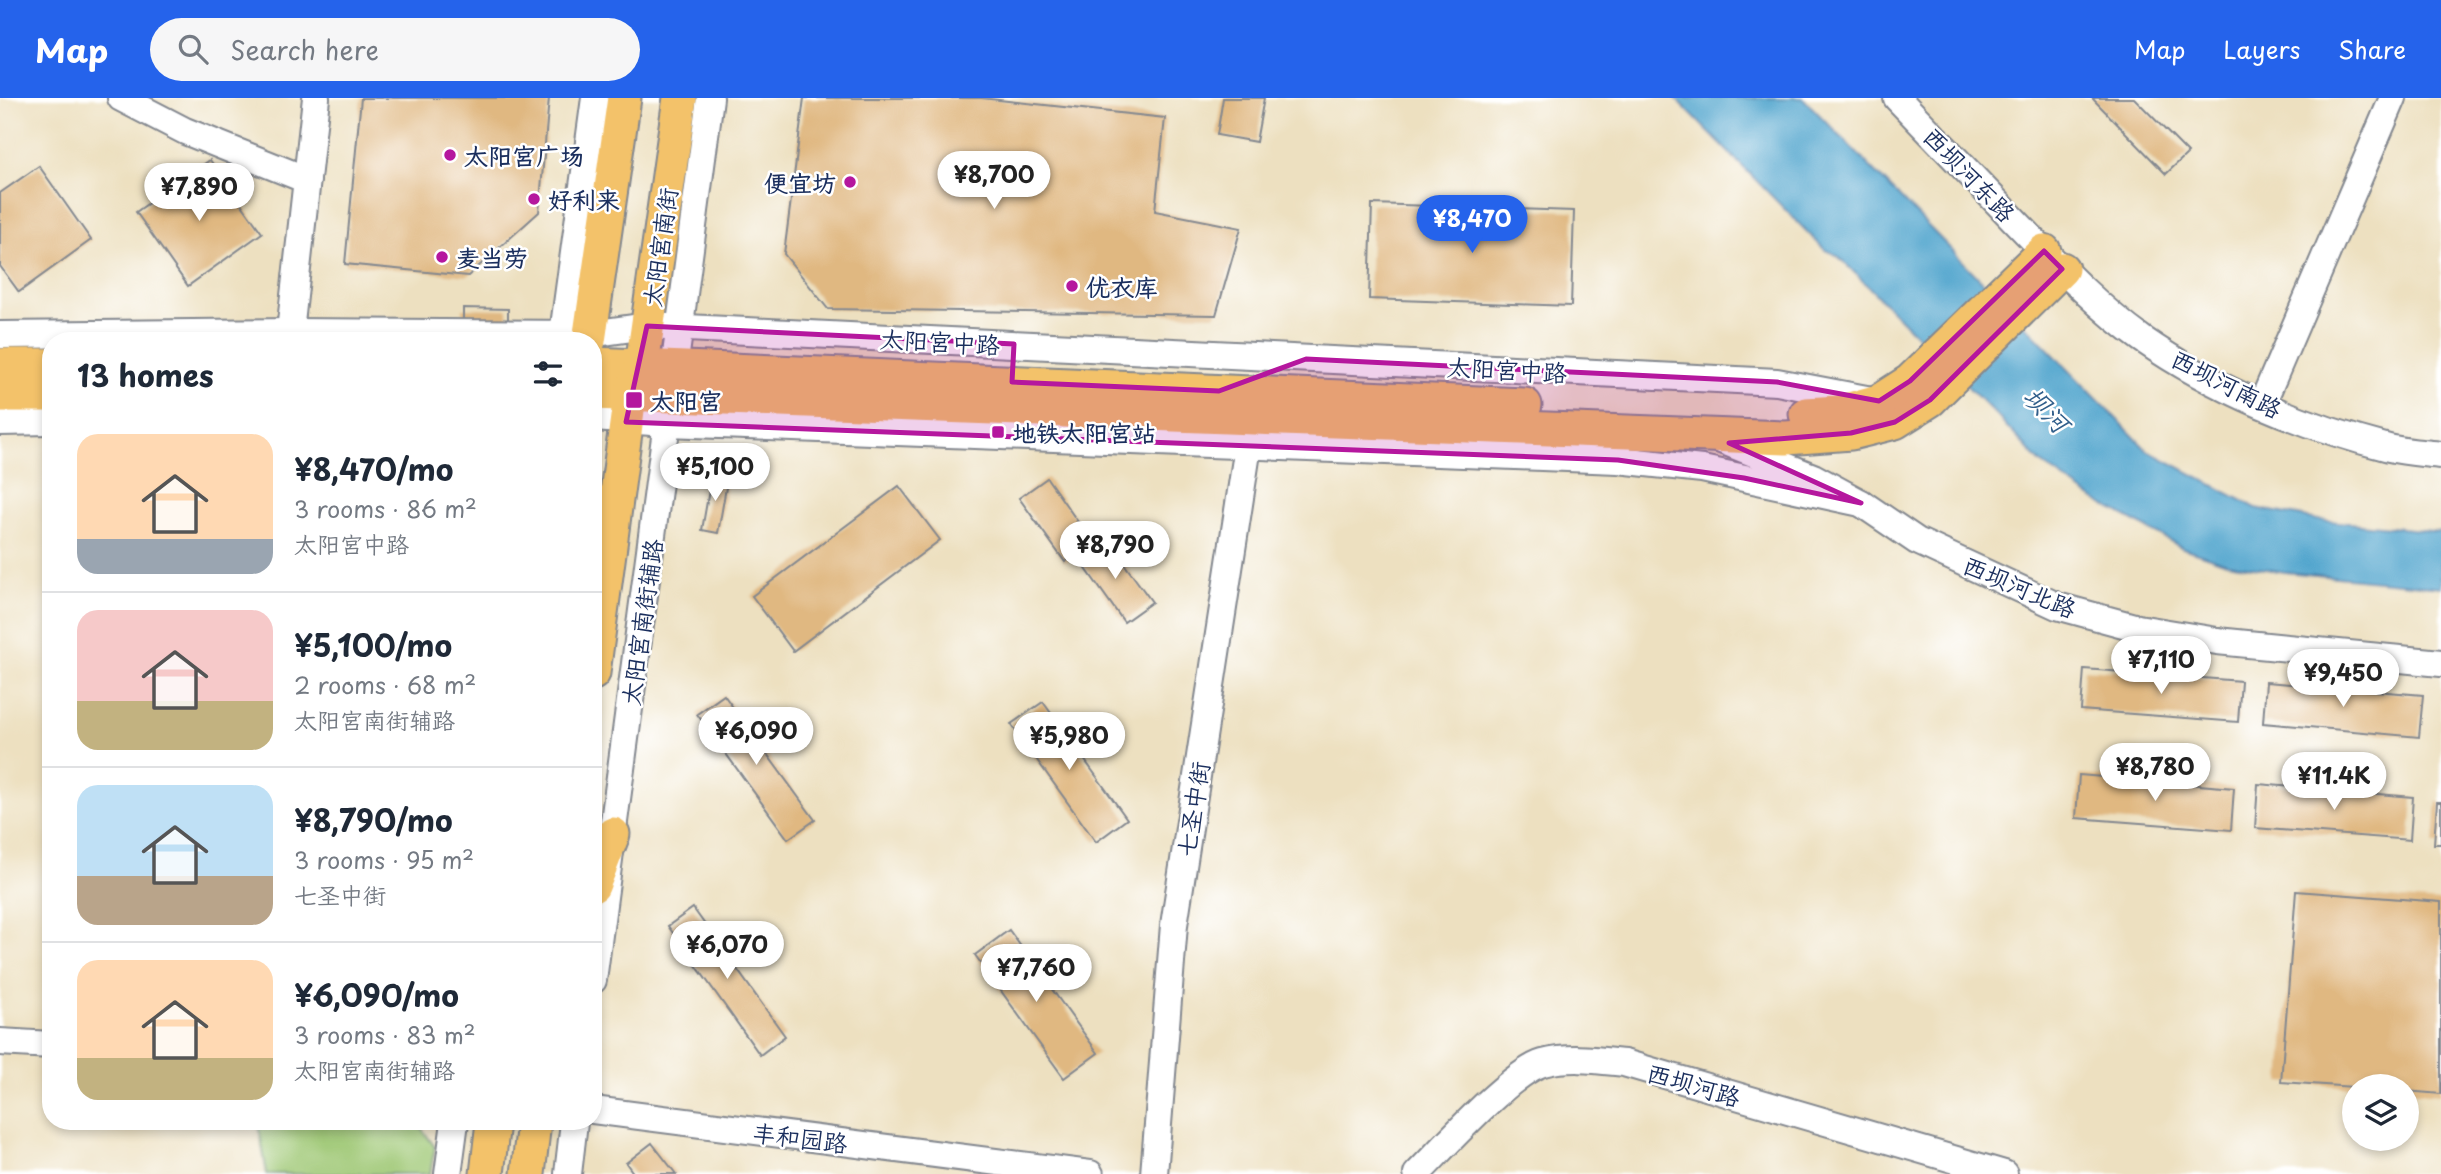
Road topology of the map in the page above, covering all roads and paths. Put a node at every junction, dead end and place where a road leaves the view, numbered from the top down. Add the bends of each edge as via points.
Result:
1 (121, 98) edge
2 (316, 98) edge
3 (595, 98) edge
4 (624, 98) edge
5 (680, 98) edge
6 (710, 98) edge
7 (1897, 98) edge
8 (2393, 98) edge
9 (307, 180) junction
10 (2044, 269) junction
11 (647, 326) junction
12 (680, 328) junction
13 (290, 332) edge
14 (581, 332) edge
15 (582, 332) edge
16 (0, 335) edge
17 (42, 336) edge
18 (602, 337) edge
19 (1014, 344) junction
20 (1306, 359) junction
21 (602, 364) edge
22 (0, 365) edge
23 (42, 365) edge
24 (1012, 382) junction
25 (1219, 391) junction
26 (1920, 391) junction
27 (602, 393) edge
28 (633, 394) junction
29 (671, 395) junction
30 (37, 401) edge
31 (1879, 401) junction
32 (2262, 404) junction
33 (602, 413) edge
34 (1190, 415) junction
35 (0, 422) edge
36 (1710, 435) junction
37 (1248, 446) junction
38 (1314, 449) junction
39 (2441, 455) edge
40 (1861, 503) junction
41 (602, 610) edge
42 (2441, 663) edge
43 (612, 834) junction
44 (602, 861) edge
45 (602, 911) edge
46 (0, 1041) edge
47 (42, 1044) edge
48 (602, 1111) edge
49 (454, 1130) edge
50 (493, 1130) edge
51 (533, 1130) edge
52 (574, 1130) edge
53 (448, 1174) edge
54 (486, 1174) edge
55 (528, 1174) edge
56 (568, 1174) edge
57 (1090, 1174) edge
58 (1154, 1174) edge
59 (1417, 1174) edge
60 (2004, 1174) edge

1 - 9 street via 185,131
2 - 9 street
3 - 14 street
4 - 15 main road
5 - 11 main road, 太阳宫南街
6 - 12 street, 太阳宫南街辅路
7 - 10 street, 西坝河东路
8 - 32 street
9 - 13 street
10 - 26 main road
10 - 32 street, 西坝河南路 via 2180,362
11 - 12 street, 太阳宫中路
11 - 18 street, 太阳宫中路
11 - 28 main road, 太阳宫南街
12 - 19 street, 太阳宫中路
12 - 29 street, 太阳宫南街辅路
16 - 17 street, 太阳宫中路
19 - 20 street, 太阳宫中路
19 - 24 street
20 - 25 street
20 - 31 street, 太阳宫中路 via 1777,382
21 - 28 main road, 太阳宫中路
22 - 23 main road
24 - 25 main road, 太阳宫中路
24 - 29 main road, 太阳宫中路
25 - 31 main road, 太阳宫中路 via 1776,416 1839,412
26 - 31 main road, 太阳宫中路
26 - 36 main road, 太阳宫中路 via 1895,422 1851,433 1786,438
27 - 28 main road, 太阳宫中路
28 - 29 main road, 太阳宫中路
28 - 29 street, 太阳宫中路
28 - 33 street, 太阳宫中路
28 - 41 main road, 太阳宫南街
29 - 34 main road, 太阳宫中路
29 - 37 street, 太阳宫中路
29 - 43 street, 太阳宫南街辅路
30 - 35 street
32 - 39 street, 西坝河南路 via 2348,436
34 - 36 main road, 太阳宫中路
34 - 38 street
36 - 40 street, 西坝河北路 via 1812,477
37 - 38 street, 太阳宫中路
37 - 58 street, 七圣中街 via 1174,925
38 - 40 street, 太阳宫中路 via 1618,460 1702,469
40 - 42 street, 西坝河北路 via 1917,541 2057,606 2138,628 2217,640
43 - 44 main road
43 - 45 street, 太阳宫南街辅路
46 - 47 street
48 - 57 street, 丰和园路
49 - 53 street
50 - 54 main road
51 - 55 main road
52 - 56 street
59 - 60 street, 西坝河路 via 1507,1085 1540,1064 1577,1058 1623,1063

